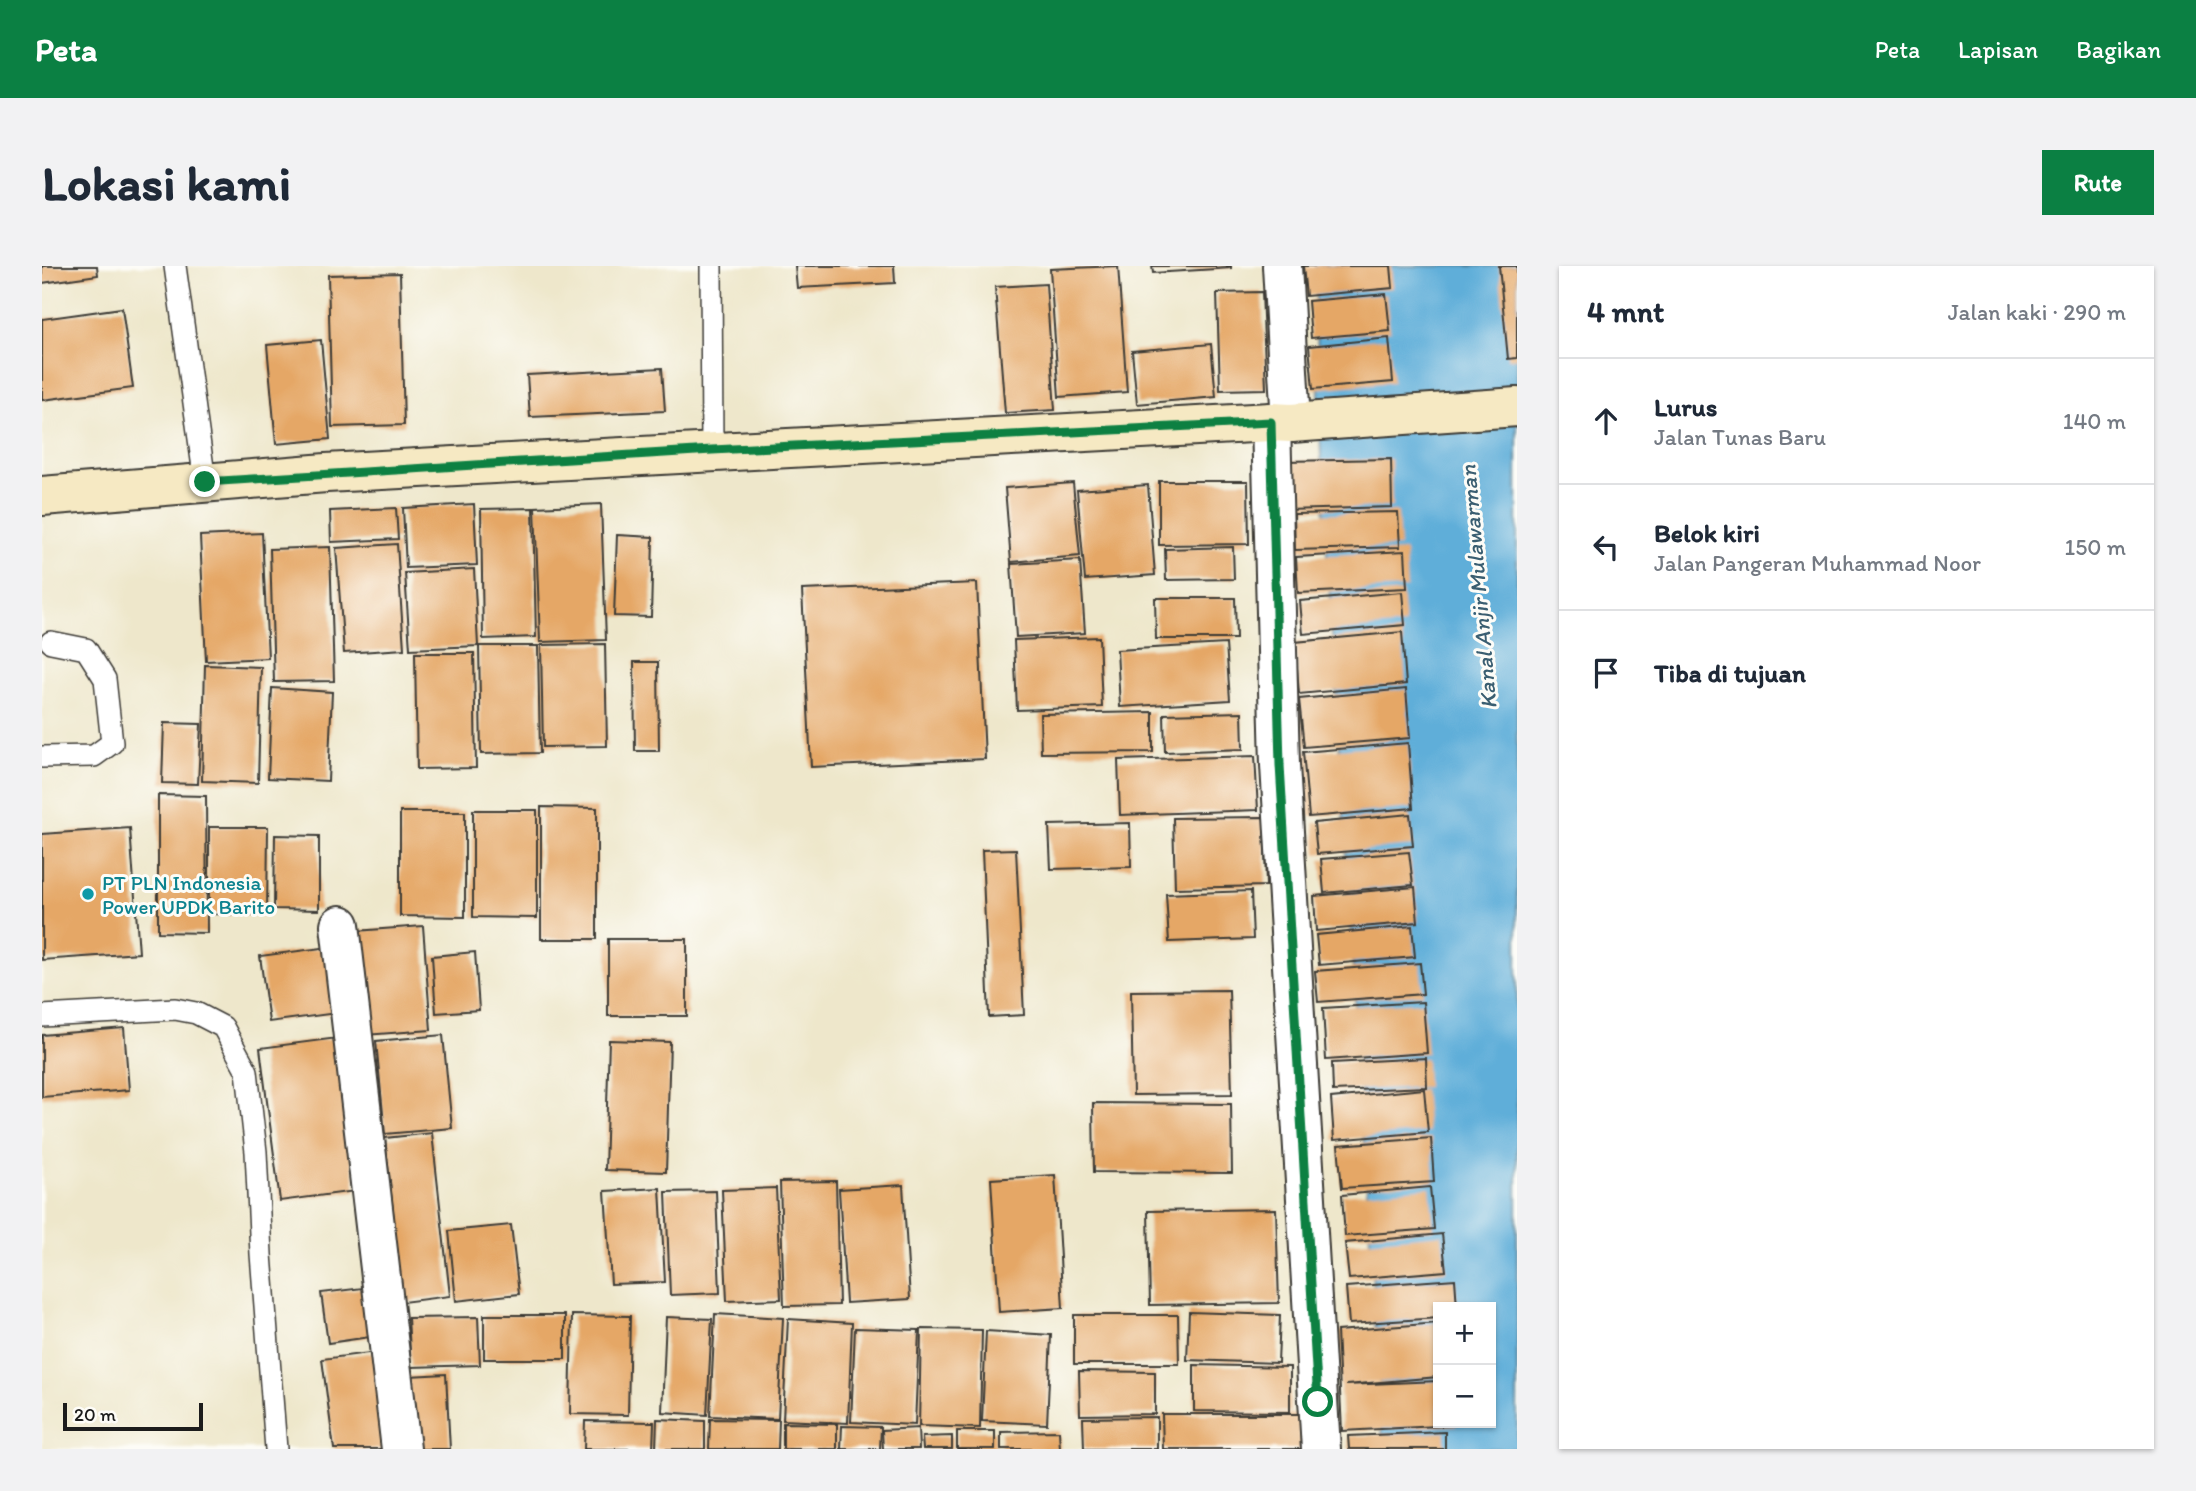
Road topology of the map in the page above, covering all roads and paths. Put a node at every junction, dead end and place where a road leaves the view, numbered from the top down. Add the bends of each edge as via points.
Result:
1 (175, 266) edge
2 (711, 266) edge
3 (1282, 266) edge
4 (1517, 407) edge
5 (1289, 422) junction
6 (712, 450) junction
7 (205, 482) junction
8 (42, 496) edge
9 (51, 642) dead end
10 (42, 757) edge
11 (340, 925) dead end
12 (42, 1016) edge
13 (276, 1449) edge
14 (401, 1449) edge
15 (1321, 1449) edge

1 - 7 lane
2 - 6 lane
3 - 5 street
4 - 5 main road
5 - 6 main road
5 - 15 street via 1280,765
6 - 7 main road
7 - 8 main road
9 - 10 lane via 86,649 105,679 111,743 94,756
11 - 14 street
12 - 13 lane via 175,1009 196,1013 223,1027 247,1071

